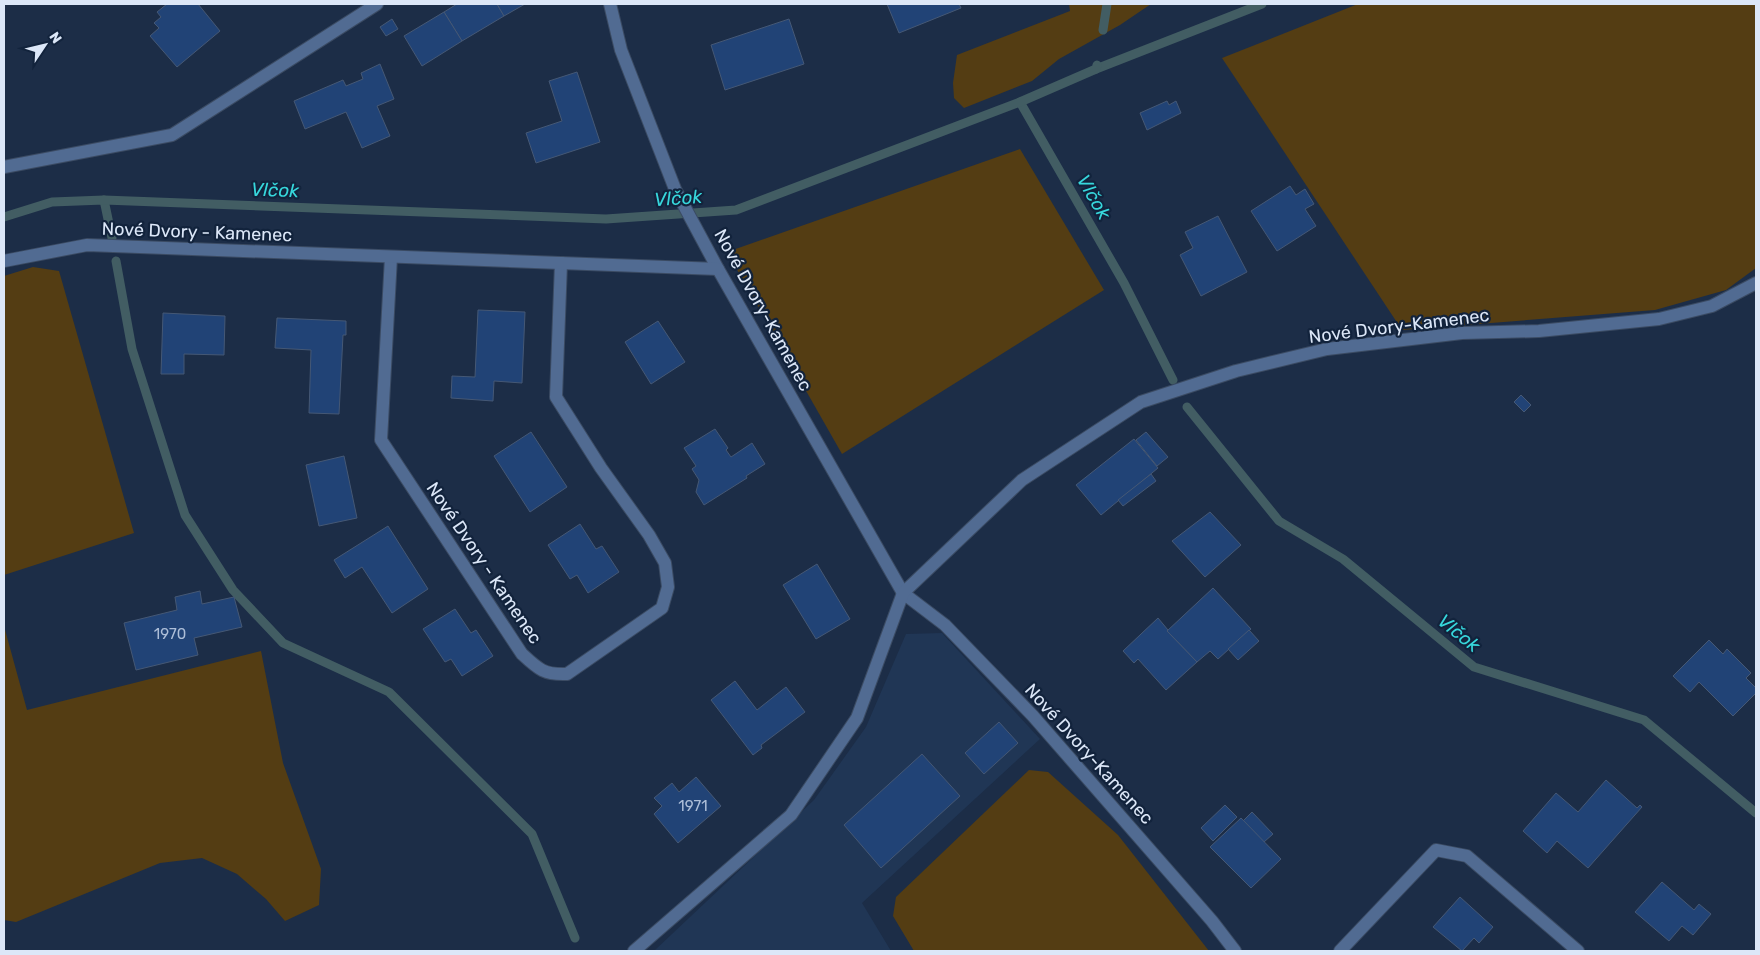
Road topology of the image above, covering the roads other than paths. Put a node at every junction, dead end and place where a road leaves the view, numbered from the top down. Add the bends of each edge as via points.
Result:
1 (377, 4) edge
2 (610, 4) edge
3 (4, 167) edge
4 (391, 257) junction
5 (4, 262) edge
6 (561, 263) junction
7 (718, 269) junction
8 (1756, 283) edge
9 (903, 593) junction
10 (647, 947) edge
11 (634, 951) edge
12 (1235, 951) edge
13 (1340, 951) edge
14 (1578, 951) edge

1 - 3 street via 172,135
2 - 7 street, Nové Dvory-Kamenec via 621,50 675,189
4 - 5 street, Nové Dvory - Kamenec via 87,245
4 - 6 street, Nové Dvory - Kamenec
4 - 6 street, Nové Dvory - Kamenec via 381,440 522,654 537,669 552,675 567,674 662,608 668,587 665,562 556,397
6 - 7 street, Nové Dvory - Kamenec
7 - 9 street, Nové Dvory-Kamenec
8 - 9 street, Nové Dvory-Kamenec via 1712,306 1659,319 1539,331 1462,332 1327,350 1236,371 1141,402 1022,480
9 - 10 street, Nové Dvory-Kamenec via 857,718 791,814
9 - 12 street, Nové Dvory-Kamenec via 946,625 1034,716
10 - 11 street, Nové Dvory-Kamenec
13 - 14 street via 1436,850 1467,856

